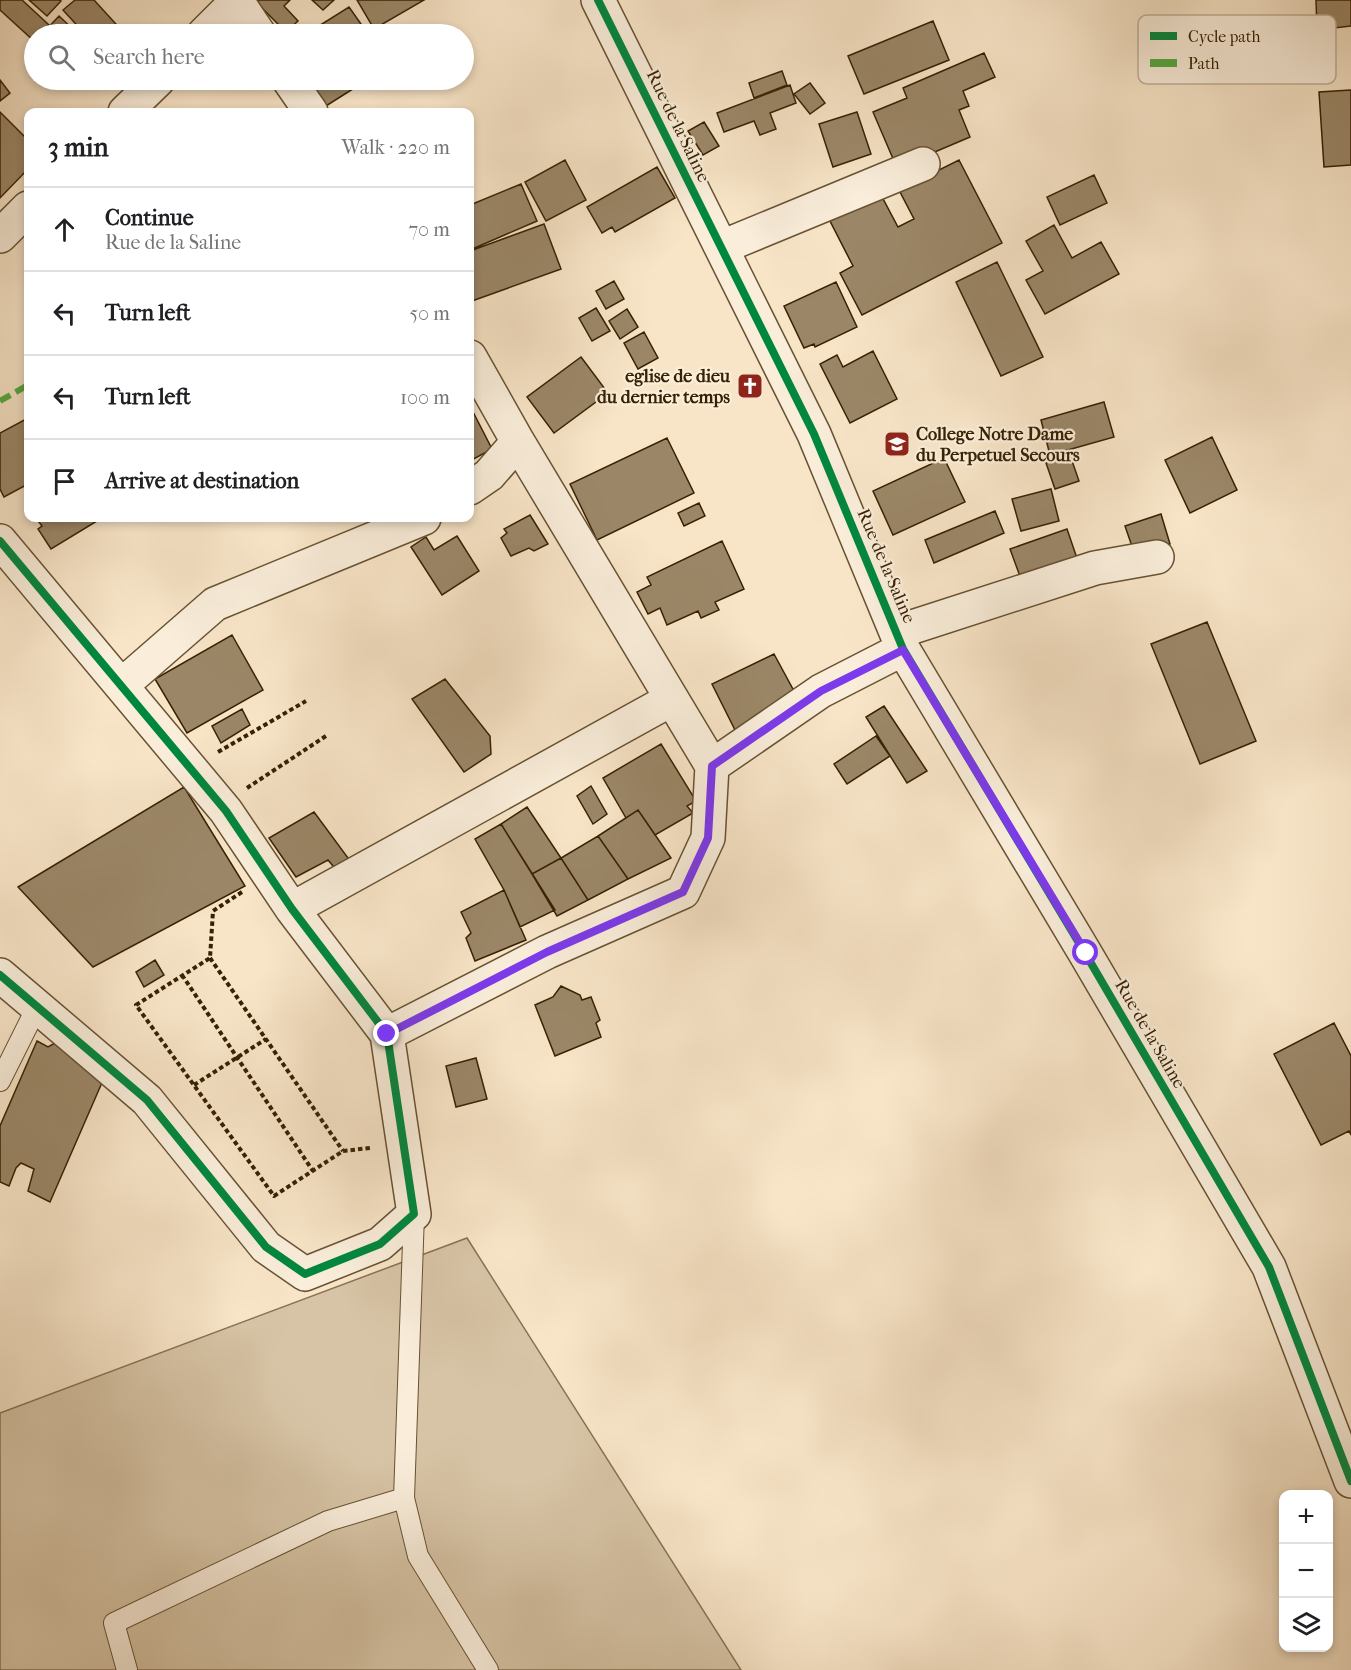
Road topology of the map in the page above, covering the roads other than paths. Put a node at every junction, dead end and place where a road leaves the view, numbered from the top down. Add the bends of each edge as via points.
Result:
1 (598, 0) edge
2 (238, 1) edge
3 (214, 24) edge
4 (253, 24) edge
5 (148, 90) edge
6 (296, 90) edge
7 (129, 108) edge
8 (308, 108) edge
9 (924, 164) dead end
10 (24, 212) edge
11 (0, 236) edge
12 (722, 247) junction
13 (474, 364) edge
14 (518, 442) junction
15 (474, 485) edge
16 (414, 522) edge
17 (0, 541) edge
18 (1157, 557) dead end
19 (900, 641) junction
20 (122, 685) junction
21 (672, 699) junction
22 (712, 766) junction
23 (292, 909) junction
24 (0, 975) edge
25 (37, 1007) junction
26 (387, 1034) junction
27 (0, 1082) edge
28 (414, 1214) junction
29 (1351, 1481) edge
30 (404, 1498) junction
31 (127, 1670) edge
32 (488, 1670) edge

1 - 12 street, Rue de la Saline
2 - 3 street
2 - 4 street
5 - 7 street
6 - 8 street
9 - 12 street
10 - 11 street
12 - 19 street, Rue de la Saline via 814,434
13 - 14 street
14 - 15 street via 489,475
14 - 21 street
16 - 20 street via 215,603
17 - 20 street
18 - 19 street via 1095,568
19 - 22 street
19 - 29 street, Rue de la Saline via 1269,1267
20 - 23 street via 226,811
21 - 22 street
21 - 23 street
22 - 26 street via 708,838 683,892 547,952
23 - 26 street
24 - 25 street
25 - 27 lane
25 - 28 street via 147,1100 266,1247 305,1274 380,1244
26 - 28 street
28 - 30 lane
30 - 31 lane via 328,1521 114,1623
30 - 32 lane via 418,1556

